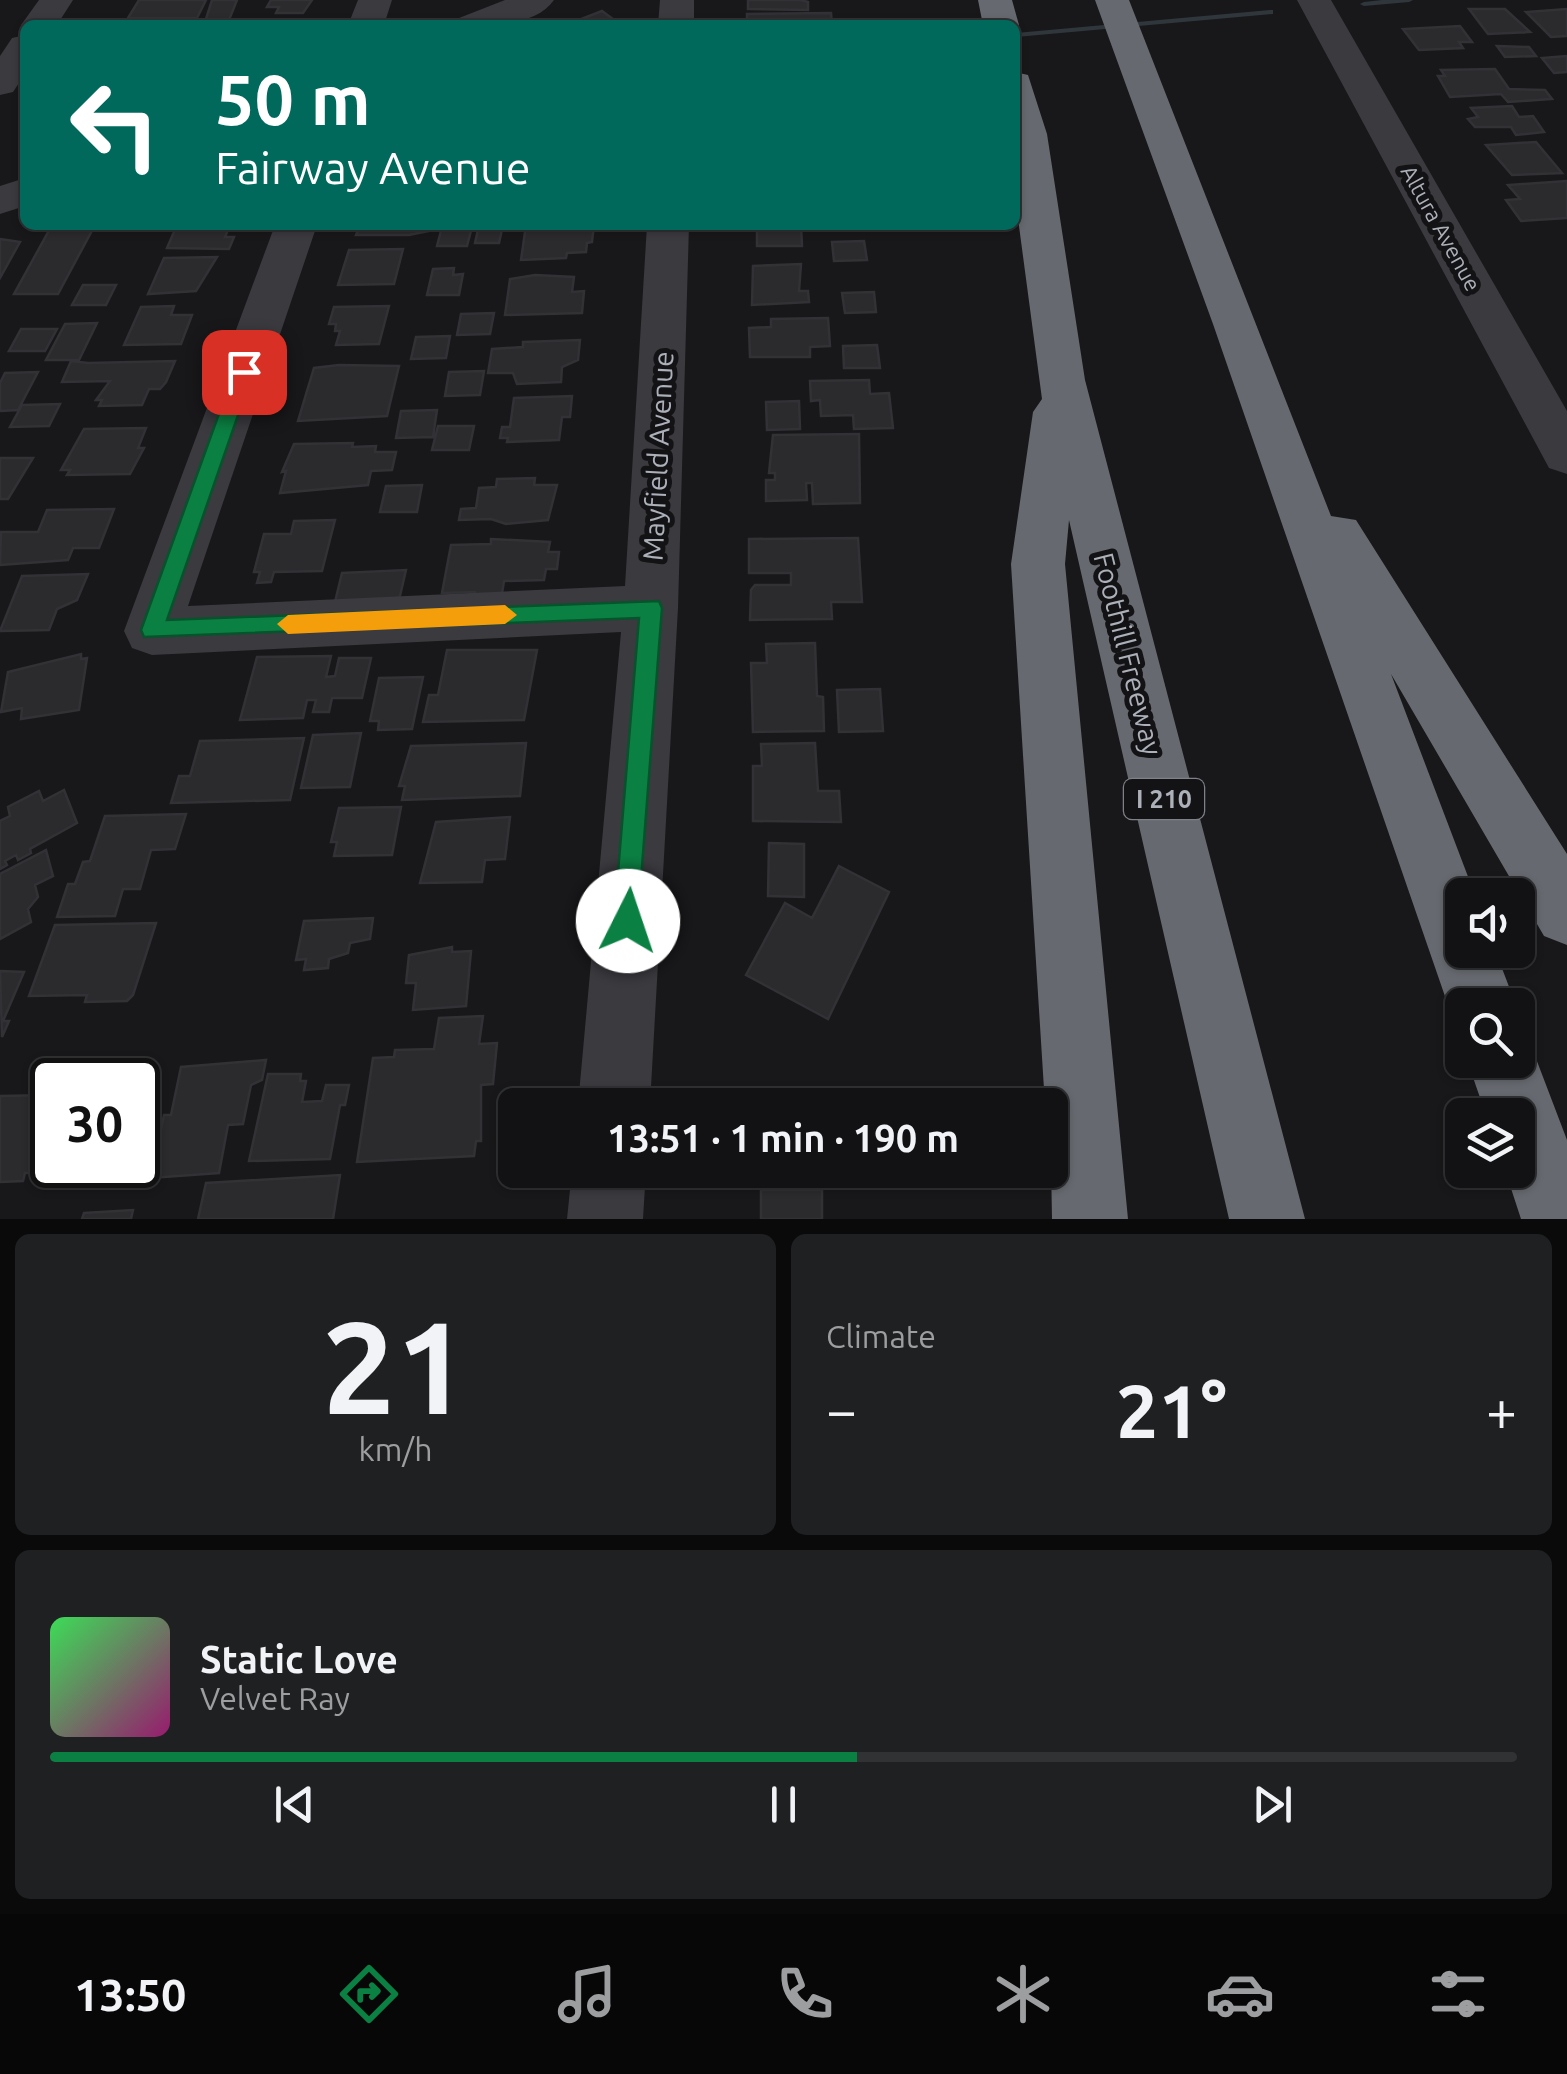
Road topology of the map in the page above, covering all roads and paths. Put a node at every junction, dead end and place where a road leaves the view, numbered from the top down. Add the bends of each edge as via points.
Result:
1 (538, 0) edge
2 (1112, 0) edge
3 (1314, 0) edge
4 (484, 20) edge
5 (20, 54) edge
6 (0, 84) edge
7 (1020, 105) edge
8 (294, 230) edge
9 (668, 230) edge
10 (1061, 380) junction
11 (1276, 435) junction
12 (1567, 455) edge
13 (651, 608) junction
14 (1567, 913) edge
15 (1476, 988) edge
16 (1508, 1078) edge
17 (615, 1088) edge
18 (608, 1188) edge
19 (605, 1219) edge
20 (1090, 1219) edge
21 (1267, 1219) edge
22 (1559, 1219) edge

1 - 4 street
2 - 11 highway
3 - 12 street, Altura Avenue
5 - 6 street
7 - 10 highway, Foothill Freeway / I 210
8 - 13 street via 152,630
9 - 13 street, Mayfield Avenue
10 - 20 highway via 1038,564
10 - 21 highway, Foothill Freeway / I 210
11 - 14 highway
11 - 15 highway
13 - 17 street, Mayfield Avenue
16 - 22 highway
18 - 19 street

